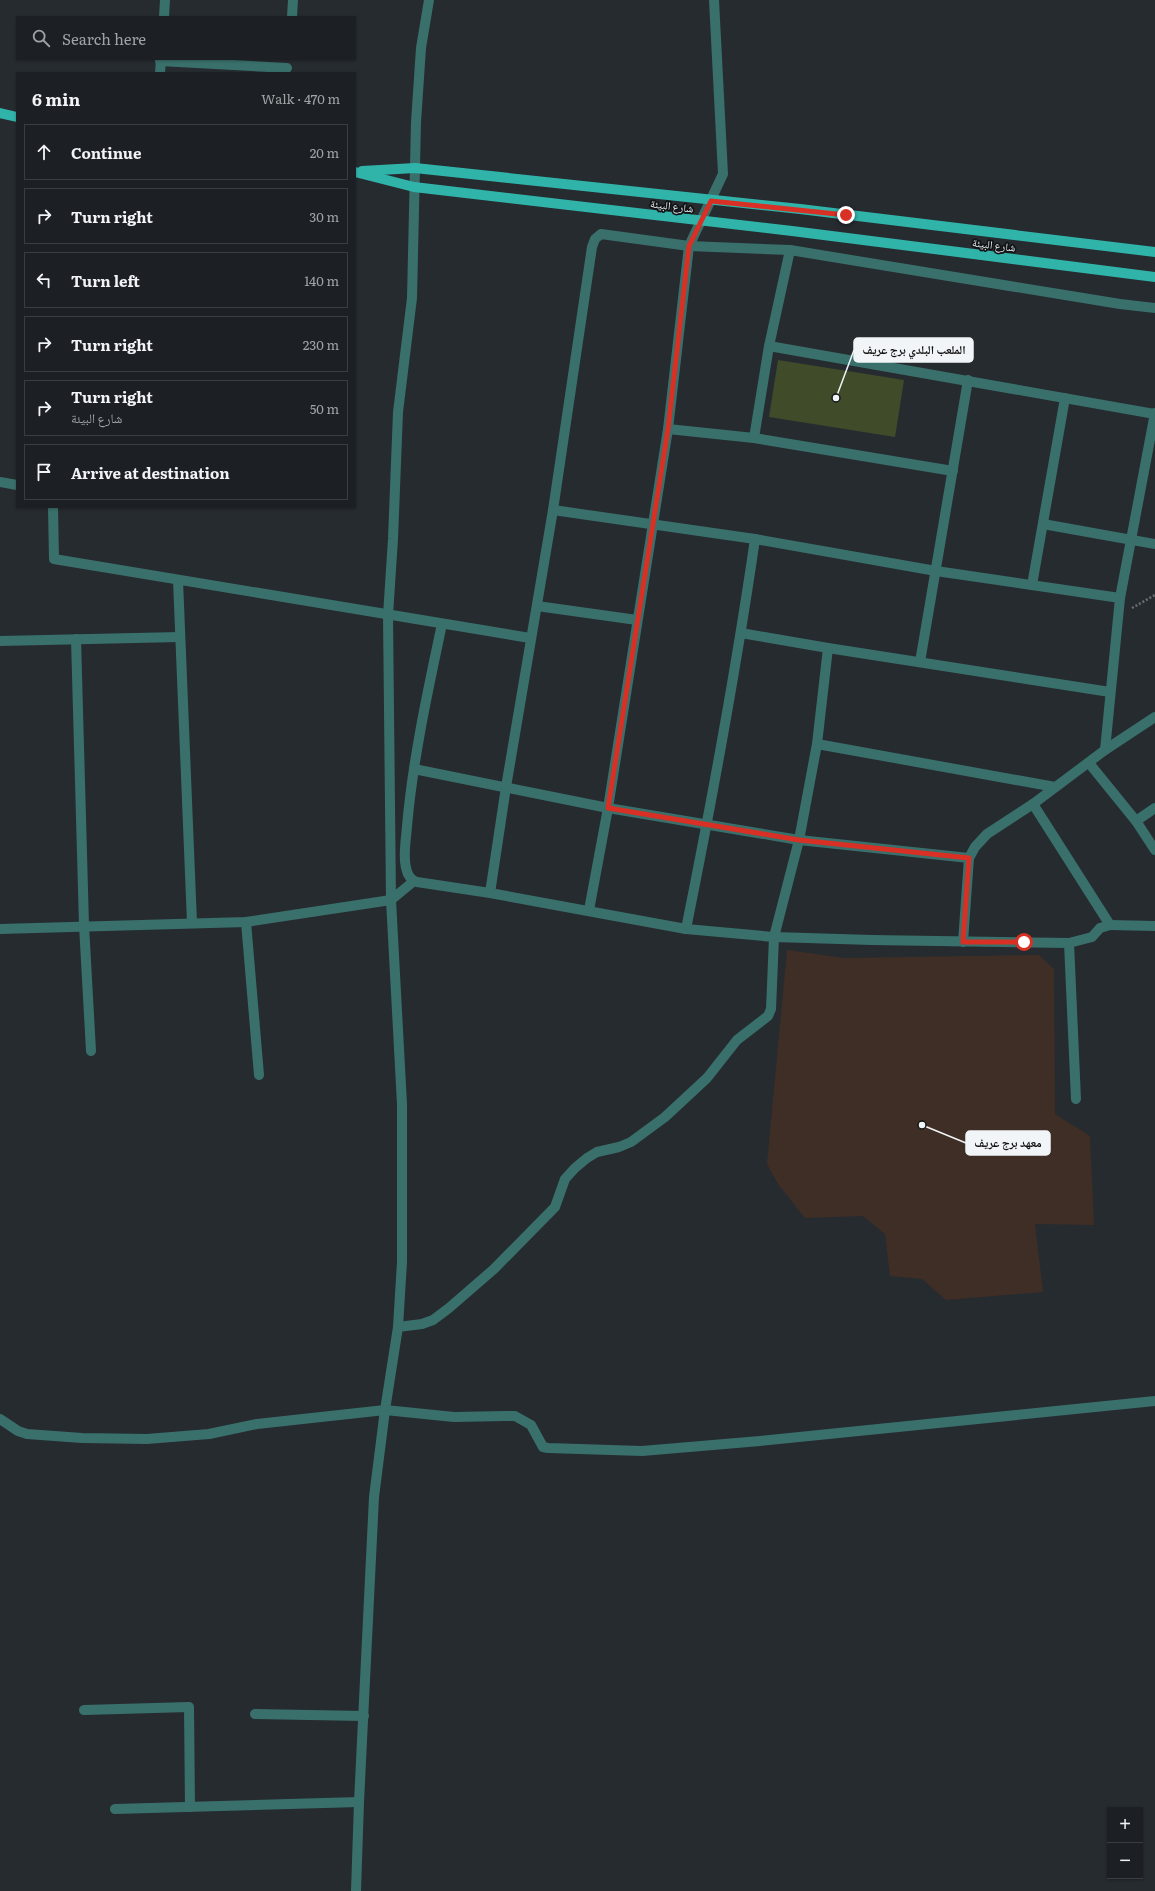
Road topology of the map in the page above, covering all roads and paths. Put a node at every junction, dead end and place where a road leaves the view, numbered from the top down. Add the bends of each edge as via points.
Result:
1 (165, 0) edge
2 (293, 0) edge
3 (430, 0) edge
4 (714, 0) edge
5 (164, 16) edge
6 (292, 16) edge
7 (161, 60) edge
8 (287, 67) edge
9 (160, 72) edge
10 (0, 113) edge
11 (16, 117) edge
12 (414, 168) junction
13 (356, 172) edge
14 (356, 172) edge
15 (414, 188) junction
16 (711, 201) junction
17 (701, 220) junction
18 (689, 246) junction
19 (790, 250) junction
20 (1155, 252) edge
21 (1155, 277) edge
22 (1155, 308) edge
23 (770, 346) junction
24 (968, 380) junction
25 (1065, 398) junction
26 (1155, 414) edge
27 (668, 429) junction
28 (754, 438) junction
29 (1151, 446) edge
30 (953, 471) junction
31 (0, 482) edge
32 (16, 485) edge
33 (53, 508) edge
34 (553, 510) junction
35 (1043, 524) junction
36 (652, 525) junction
37 (755, 539) junction
38 (1132, 539) junction
39 (1155, 544) edge
40 (936, 571) junction
41 (178, 580) junction
42 (1032, 585) junction
43 (1155, 595) edge
44 (1120, 598) junction
45 (537, 606) junction
46 (388, 615) junction
47 (1117, 615) junction
48 (637, 620) junction
49 (442, 624) junction
50 (741, 633) junction
51 (180, 637) junction
52 (530, 638) junction
53 (76, 639) junction
54 (0, 641) edge
55 (828, 648) junction
56 (920, 662) junction
57 (1110, 692) junction
58 (1155, 717) edge
59 (816, 744) junction
60 (1105, 750) junction
61 (1089, 763) junction
62 (414, 769) junction
63 (506, 787) junction
64 (1055, 787) junction
65 (1033, 804) junction
66 (608, 808) junction
67 (1155, 808) edge
68 (1136, 822) junction
69 (707, 825) junction
70 (799, 840) junction
71 (1155, 850) edge
72 (969, 858) junction
73 (414, 881) junction
74 (490, 893) junction
75 (391, 900) junction
76 (589, 910) junction
77 (246, 922) junction
78 (192, 923) junction
79 (84, 925) junction
80 (1110, 925) junction
81 (1155, 926) edge
82 (0, 929) edge
83 (686, 929) junction
84 (774, 937) junction
85 (963, 942) junction
86 (1069, 943) junction
87 (91, 1051) dead end
88 (259, 1075) dead end
89 (1076, 1099) dead end
90 (398, 1327) junction
91 (1155, 1400) edge
92 (385, 1410) junction
93 (0, 1419) edge
94 (84, 1710) dead end
95 (255, 1714) dead end
96 (364, 1716) junction
97 (359, 1802) junction
98 (190, 1807) junction
99 (115, 1809) dead end
100 (356, 1891) edge

1 - 5 street
2 - 6 street
3 - 12 street via 421,48
4 - 16 street via 723,174
7 - 8 street
7 - 9 street
10 - 11 main road
12 - 13 main road, شارع البيئة
12 - 15 street
12 - 16 main road, شارع البيئة
14 - 15 main road, شارع البيئة
15 - 17 main road, شارع البيئة
15 - 46 street via 412,298 398,412
16 - 17 street
16 - 20 main road, شارع البيئة via 800,209
17 - 18 street
17 - 21 main road, شارع البيئة
18 - 19 street
18 - 27 street
18 - 34 street via 601,234 595,239
19 - 22 street
19 - 23 street
23 - 24 street
23 - 28 street
24 - 25 street
24 - 30 street
25 - 26 street
25 - 35 street
26 - 29 street
27 - 28 street
27 - 36 street
28 - 30 street
29 - 38 street
30 - 40 street
31 - 32 street
33 - 41 street via 54,559
34 - 36 street
34 - 45 street
35 - 38 street
35 - 42 street
36 - 37 street
36 - 48 street
37 - 40 street
37 - 50 street
38 - 39 street
38 - 44 street
40 - 42 street
40 - 56 street
41 - 46 street
41 - 51 street
42 - 44 street
43 - 47 path
44 - 47 street
45 - 48 street
45 - 52 street
46 - 49 street
46 - 75 street
47 - 57 street
48 - 66 street
49 - 52 street
49 - 62 street
50 - 55 street
50 - 69 street
51 - 53 street
51 - 78 street
52 - 63 street
53 - 54 street
53 - 79 street
55 - 56 street
55 - 59 street
56 - 57 street
57 - 60 street
58 - 60 street
59 - 64 street
59 - 70 street
60 - 61 street
61 - 64 street
61 - 68 street
62 - 63 street
62 - 73 street via 405,848 407,871
63 - 66 street
63 - 74 street
64 - 65 street
65 - 72 street via 988,834 974,847
65 - 80 street
66 - 69 street
66 - 76 street
67 - 68 street
68 - 71 street
69 - 70 street
69 - 83 street
70 - 72 street
70 - 84 street
72 - 85 street
73 - 74 street
73 - 75 street
74 - 76 street
75 - 77 street
75 - 90 street via 402,1104 402,1262
76 - 83 street
77 - 78 street
77 - 88 street
78 - 79 street
79 - 82 street
79 - 87 street
80 - 81 street
80 - 86 street via 1100,928 1092,938
83 - 84 street
84 - 85 street
84 - 90 street via 771,1009 768,1016 737,1040 707,1078 665,1117 642,1135 619,1148 597,1152 575,1168 565,1179 555,1207 494,1269 449,1308 433,1320
85 - 86 street
86 - 89 street
90 - 92 street
91 - 92 street via 642,1451 543,1447 530,1425 515,1416 454,1417
92 - 93 street via 257,1424 210,1434 147,1439 27,1434
92 - 96 street via 374,1497
94 - 98 street via 189,1707
95 - 96 street
96 - 97 street
97 - 98 street
97 - 100 street
98 - 99 street

